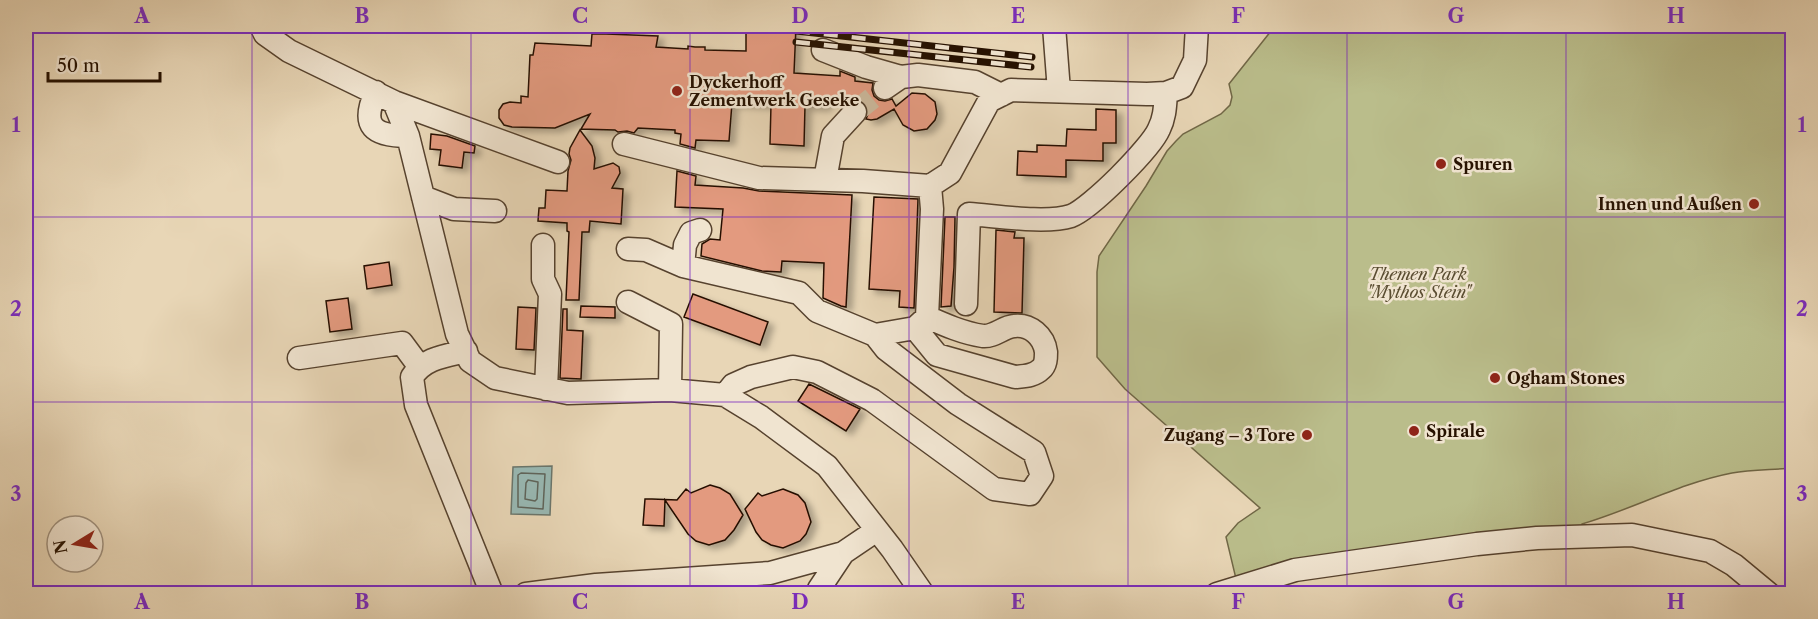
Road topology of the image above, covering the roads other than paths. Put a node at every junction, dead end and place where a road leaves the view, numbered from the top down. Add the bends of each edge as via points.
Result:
1 (261, 26) edge
2 (1054, 26) edge
3 (1197, 26) edge
4 (823, 50) dead end
5 (1059, 91) junction
6 (1166, 93) junction
7 (1001, 95) junction
8 (385, 97) junction
9 (855, 112) tunnel mouth
10 (624, 144) dead end
11 (558, 162) dead end
12 (825, 180) junction
13 (930, 186) junction
14 (423, 197) junction
15 (495, 211) dead end
16 (700, 230) dead end
17 (543, 245) dead end
18 (628, 249) dead end
19 (683, 266) junction
20 (628, 302) dead end
21 (966, 304) dead end
22 (921, 323) junction
23 (875, 335) junction
24 (466, 351) junction
25 (299, 358) dead end
26 (419, 366) junction
27 (546, 389) junction
28 (670, 390) junction
29 (724, 395) junction
30 (878, 530) junction
31 (843, 553) junction
32 (492, 594) edge
33 (526, 594) edge
34 (818, 594) edge
35 (923, 594) edge
36 (1217, 594) edge
37 (1769, 594) edge

1 - 8 lane via 265,34 289,51
2 - 5 lane
3 - 6 lane via 1195,60 1182,87
4 - 7 lane via 893,83 918,75 975,82
5 - 6 lane
5 - 7 lane via 1011,90
6 - 21 lane via 1165,115 1158,132 1092,203 1072,216 1049,219 969,214
7 - 13 lane via 989,101 950,173
8 - 11 lane
8 - 14 lane via 368,109 370,120 375,130 388,136 408,136
9 - 12 lane via 833,136
10 - 12 lane via 759,178
12 - 13 lane
13 - 22 lane via 932,209
14 - 15 lane via 454,209
14 - 24 lane via 457,334
16 - 19 lane via 691,233 685,245
17 - 27 lane via 543,279 550,294
18 - 19 lane via 646,250
19 - 23 lane via 799,293 817,311
20 - 28 lane via 671,324
22 - 22 lane via 986,336 1014,326 1032,329 1044,344 1044,366 1028,376 1016,377 937,355
22 - 23 lane
23 - 29 lane via 886,349 958,404 1034,452 1042,476 1030,494 994,489 872,400 817,372 793,367 751,377 733,385
24 - 26 lane
24 - 27 lane via 470,361 495,378
25 - 26 lane via 402,342
26 - 32 lane via 412,377 416,405
27 - 28 lane via 568,393
28 - 29 lane
29 - 30 lane via 827,466
30 - 31 lane
30 - 35 lane
31 - 33 lane via 770,573
31 - 34 lane
36 - 37 lane via 1295,570 1454,547 1537,538 1632,535 1710,551

